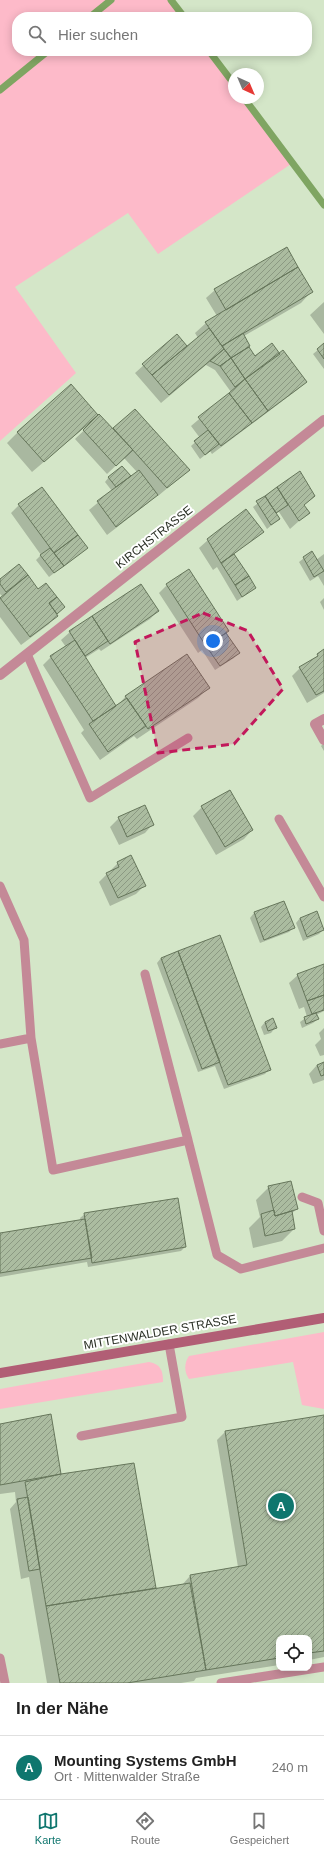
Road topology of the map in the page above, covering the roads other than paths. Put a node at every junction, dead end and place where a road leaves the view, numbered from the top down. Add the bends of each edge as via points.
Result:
1 (324, 420) edge
2 (27, 654) junction
3 (0, 675) edge
4 (324, 719) edge
5 (188, 738) dead end
6 (324, 740) edge
7 (279, 819) dead end
8 (0, 886) edge
9 (324, 897) edge
10 (145, 974) dead end
11 (31, 1038) junction
12 (0, 1044) edge
13 (188, 1140) junction
14 (302, 1197) dead end
15 (324, 1232) edge
16 (324, 1248) edge
17 (324, 1318) edge
18 (169, 1344) junction
19 (0, 1372) edge
20 (82, 1436) dead end
21 (0, 1658) edge
22 (324, 1667) edge
23 (5, 1683) edge
24 (221, 1683) edge

1 - 2 street, KIRCHSTRASSE
2 - 3 street, KIRCHSTRASSE
2 - 5 lane via 90,798
4 - 6 street via 315,724
7 - 9 lane
8 - 11 lane via 24,940
10 - 13 lane
11 - 12 lane
11 - 13 lane via 53,1170
13 - 16 lane via 217,1255 241,1269
14 - 15 lane via 318,1203
17 - 18 street, MITTENWALDER STRASSE
18 - 19 street, MITTENWALDER STRASSE
18 - 20 lane via 182,1417
21 - 23 lane
22 - 24 lane

